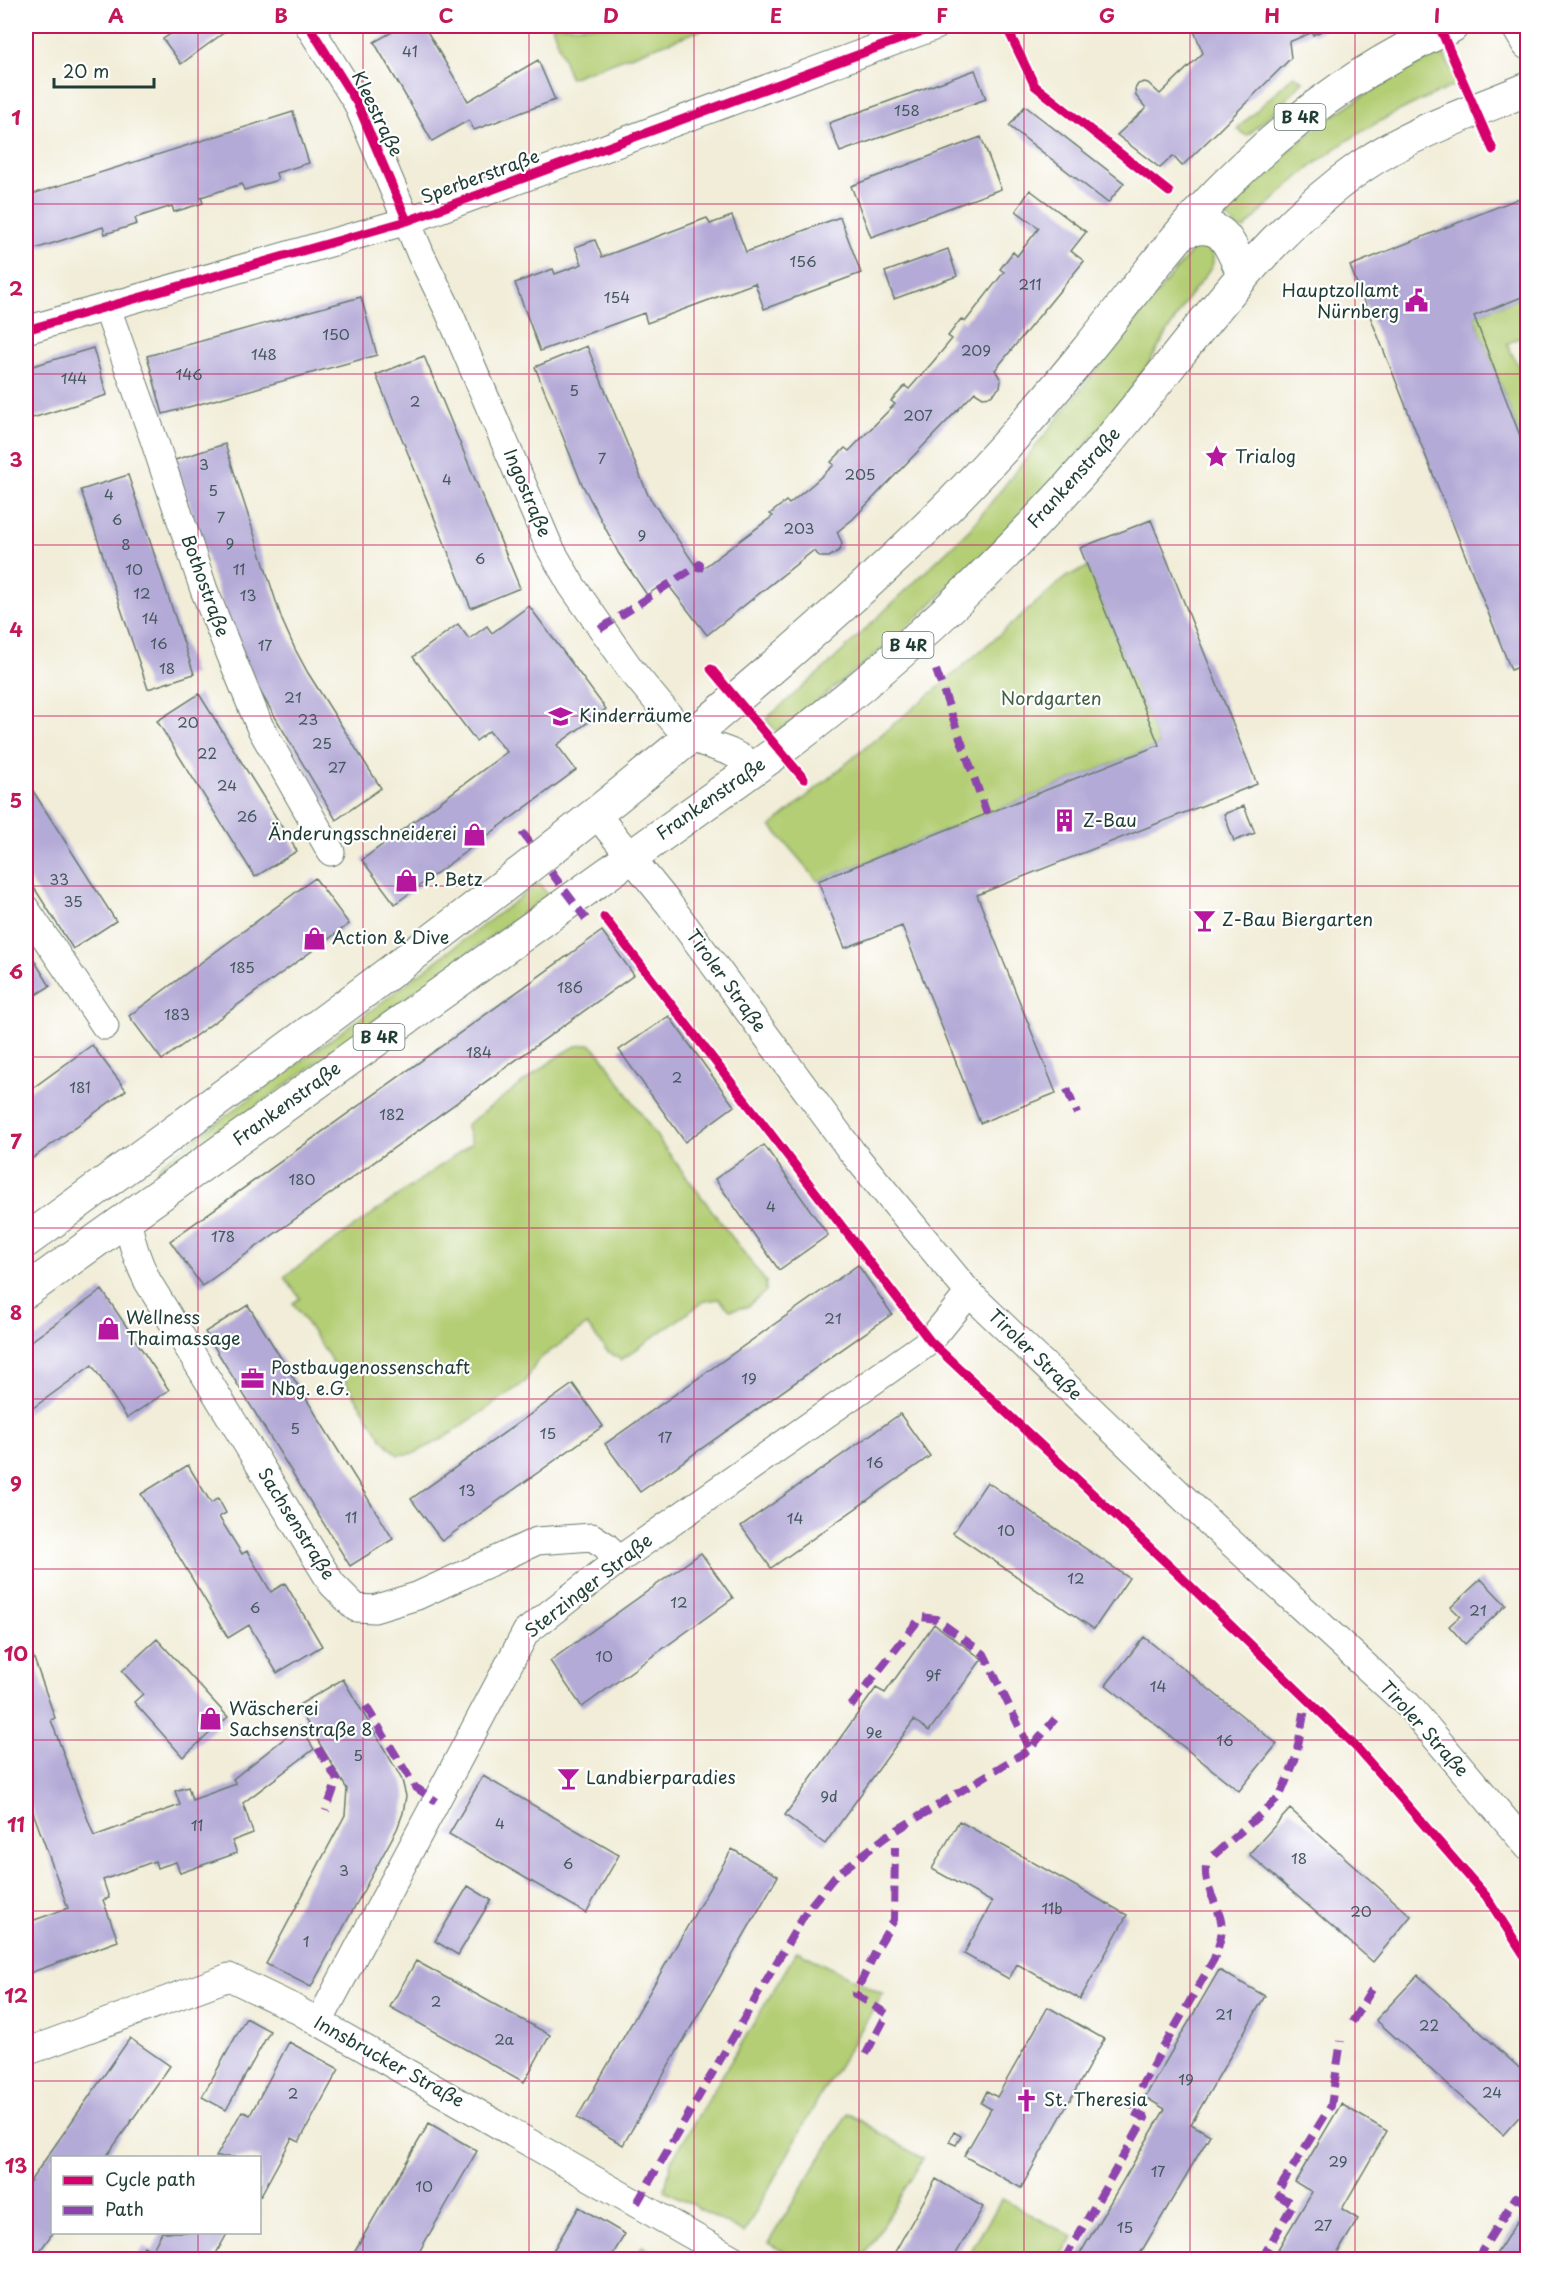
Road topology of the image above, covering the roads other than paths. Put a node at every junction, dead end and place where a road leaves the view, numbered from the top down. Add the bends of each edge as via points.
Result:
1 (309, 26) edge
2 (936, 26) edge
3 (1452, 26) edge
4 (1518, 26) edge
5 (1527, 43) edge
6 (1527, 89) edge
7 (407, 221) junction
8 (1182, 232) junction
9 (1244, 275) junction
10 (107, 308) junction
11 (26, 330) edge
12 (691, 738) junction
13 (757, 766) junction
14 (596, 814) junction
15 (331, 852) dead end
16 (630, 856) junction
17 (26, 909) edge
18 (105, 1026) dead end
19 (128, 1218) junction
20 (26, 1241) edge
21 (26, 1291) edge
22 (969, 1293) junction
23 (617, 1561) junction
24 (1527, 1847) edge
25 (319, 2022) junction
26 (26, 2052) edge
27 (735, 2259) edge

1 - 7 street, Kleestraße via 357,103
2 - 7 street, Sperberstraße
3 - 8 main road, B 4R via 1371,67 1306,112 1265,147
4 - 5 main road
6 - 9 main road, Frankenstraße / B 4R via 1411,138 1362,167 1295,222
7 - 10 street, Sperberstraße
7 - 12 street, Ingostraße via 549,546 600,629 663,710
8 - 9 main road via 1200,226 1218,231
8 - 12 main road, B 4R via 1058,385 945,509 812,634
9 - 13 main road, Frankenstraße / B 4R via 1102,449 1007,551 872,677
10 - 11 street, Sperberstraße
10 - 15 street, Bothostraße via 204,590 260,728
12 - 13 street
12 - 14 main road, B 4R
13 - 16 main road, Frankenstraße / B 4R
14 - 16 street, Tiroler Straße
14 - 20 main road, B 4R
16 - 19 main road, Frankenstraße / B 4R
16 - 22 street, Tiroler Straße via 852,1152
17 - 18 street
19 - 21 main road, Frankenstraße / B 4R
19 - 23 street, Sachsenstraße via 130,1238 147,1281 332,1584 356,1608 374,1609 417,1596 537,1541 592,1537 606,1546
22 - 23 street, Sterzinger Straße via 930,1341
22 - 24 street, Tiroler Straße via 1408,1705
23 - 25 street, Sterzinger Straße via 526,1632
25 - 26 street, Innsbrucker Straße via 229,1977
25 - 27 street, Innsbrucker Straße

